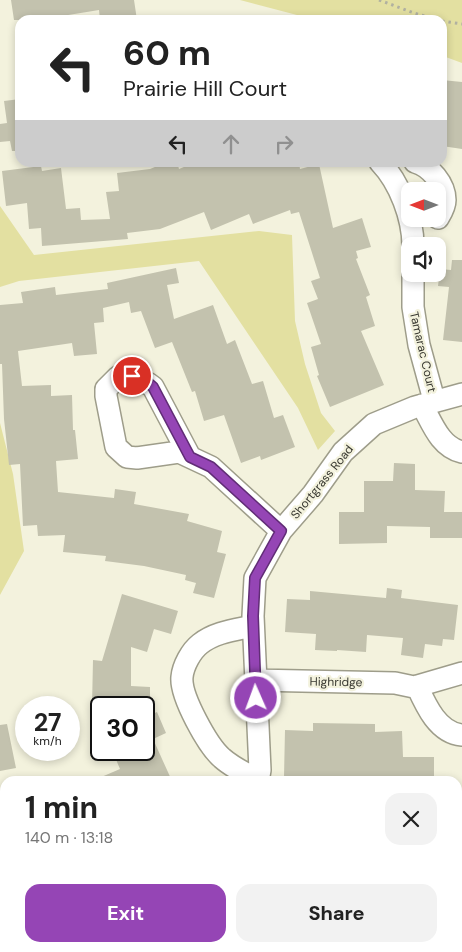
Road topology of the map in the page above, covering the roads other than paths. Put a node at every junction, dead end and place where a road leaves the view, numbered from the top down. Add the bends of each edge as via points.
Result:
1 (384, 167) edge
2 (426, 167) edge
3 (439, 182) edge
4 (430, 228) edge
5 (412, 237) edge
6 (420, 237) edge
7 (413, 282) edge
8 (462, 394) edge
9 (428, 403) junction
10 (462, 452) edge
11 (190, 457) junction
12 (281, 531) junction
13 (254, 626) junction
14 (462, 673) edge
15 (255, 680) junction
16 (417, 686) junction
17 (462, 735) edge
18 (250, 776) edge
19 (259, 776) edge

1 - 5 street via 406,208
2 - 3 street
4 - 6 street
7 - 9 street, Tamarac Court via 413,307
8 - 9 street, Shortgrass Road
9 - 10 street, Tamarac Court via 442,441
9 - 12 street, Shortgrass Road via 374,424 342,452 313,494
11 - 11 street via 179,452 127,457 116,447 106,389 118,377 132,376 146,381 153,387
11 - 12 street via 211,467
12 - 13 street, Shortgrass Road via 255,578
13 - 15 street, Shortgrass Road
13 - 18 street via 218,634 199,645 187,660 182,677 184,692 212,748 223,760
14 - 16 street, Highridge
15 - 16 street, Highridge
15 - 19 street, Shortgrass Road
16 - 17 street via 439,723 452,734

